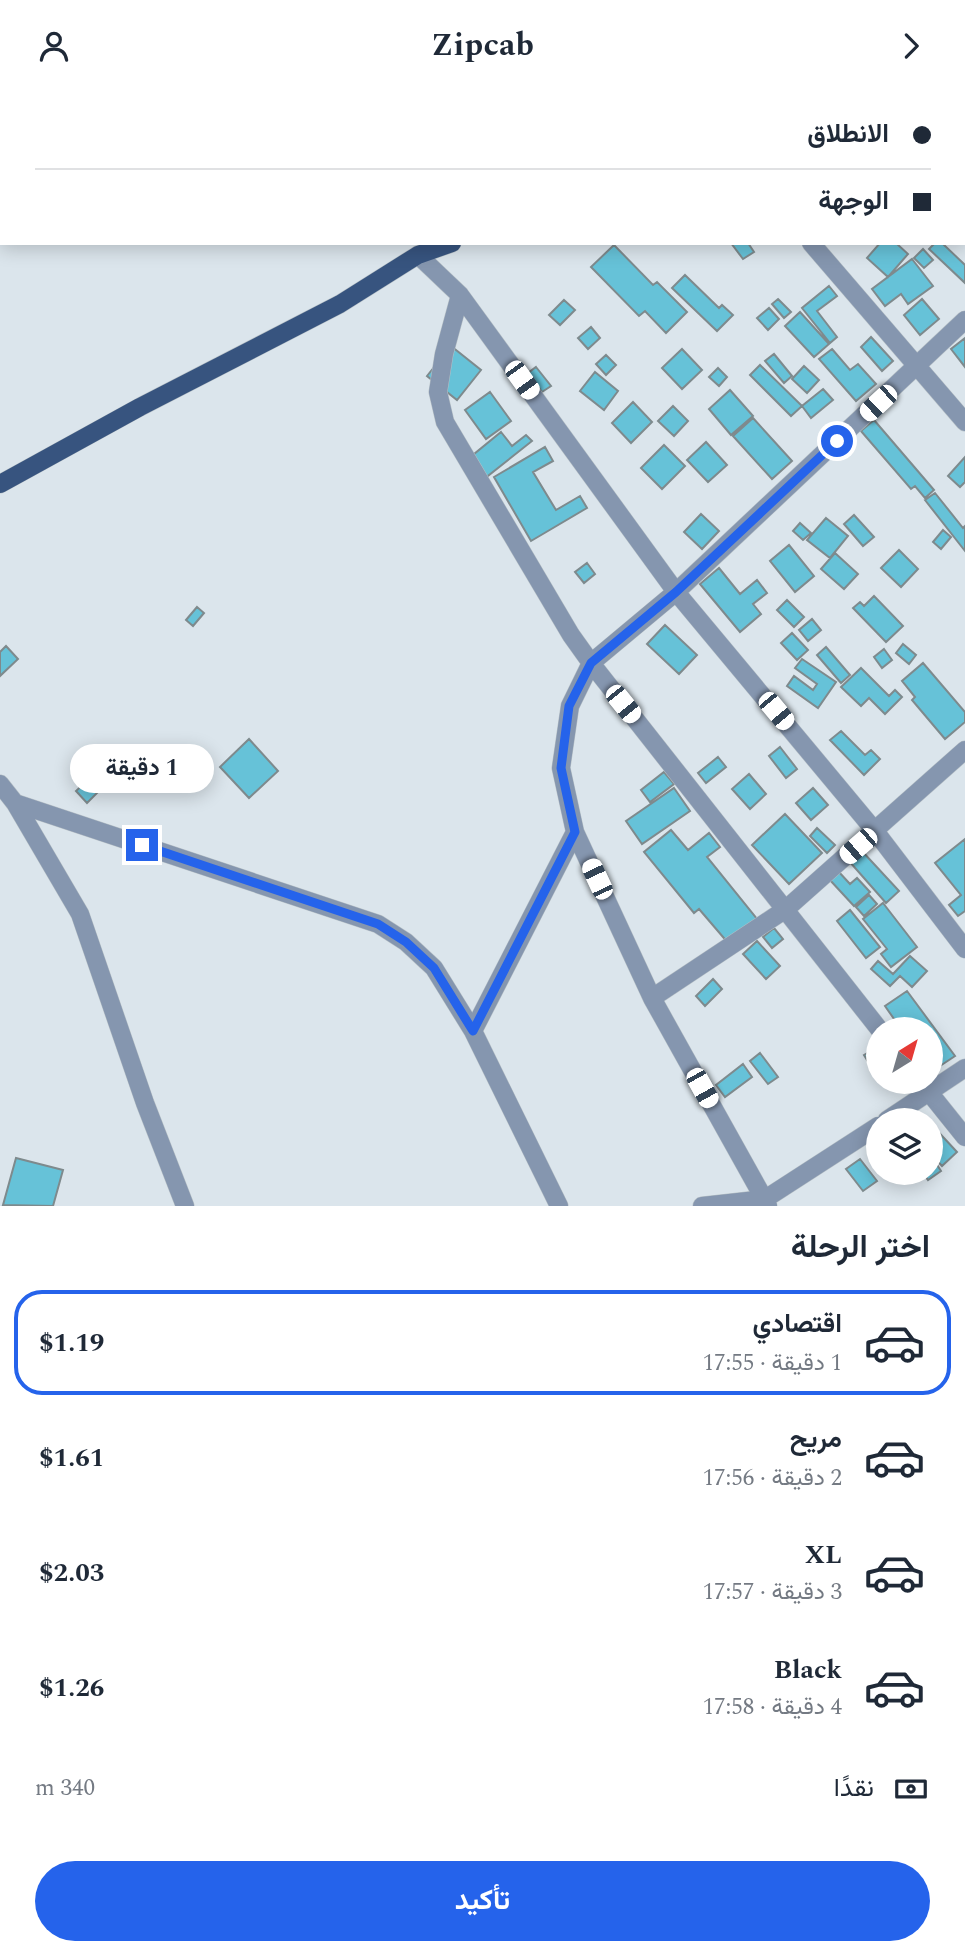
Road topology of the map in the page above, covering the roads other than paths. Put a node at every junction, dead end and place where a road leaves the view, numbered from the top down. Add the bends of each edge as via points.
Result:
1 (447, 245) edge
2 (813, 245) edge
3 (418, 255) junction
4 (460, 295) junction
5 (965, 320) edge
6 (918, 365) junction
7 (965, 422) edge
8 (0, 484) edge
9 (676, 592) junction
10 (591, 663) junction
11 (965, 750) edge
12 (0, 784) edge
13 (15, 803) junction
14 (876, 831) junction
15 (575, 832) junction
16 (786, 909) junction
17 (965, 949) edge
18 (652, 998) junction
19 (871, 1017) edge
20 (473, 1031) junction
21 (965, 1068) edge
22 (943, 1078) edge
23 (917, 1094) edge
24 (931, 1094) edge
25 (901, 1108) edge
26 (866, 1134) edge
27 (965, 1137) edge
28 (767, 1203) edge
29 (183, 1205) edge
30 (559, 1206) edge
31 (702, 1206) edge

1 - 3 main road
2 - 6 street
3 - 4 street
3 - 8 main road via 340,304
4 - 9 street
4 - 10 street via 438,392 445,422
5 - 6 street
6 - 7 street
6 - 9 street
9 - 10 street
9 - 14 street
10 - 15 street via 569,706 561,768
10 - 16 street
11 - 14 street
12 - 13 street
13 - 20 street via 378,924 434,968
13 - 29 street via 80,914
14 - 16 street
14 - 17 street
15 - 18 street
15 - 20 street
16 - 18 street
16 - 19 street
18 - 28 street
20 - 30 street
21 - 22 street
23 - 25 street
24 - 27 street
26 - 28 street
28 - 31 street

